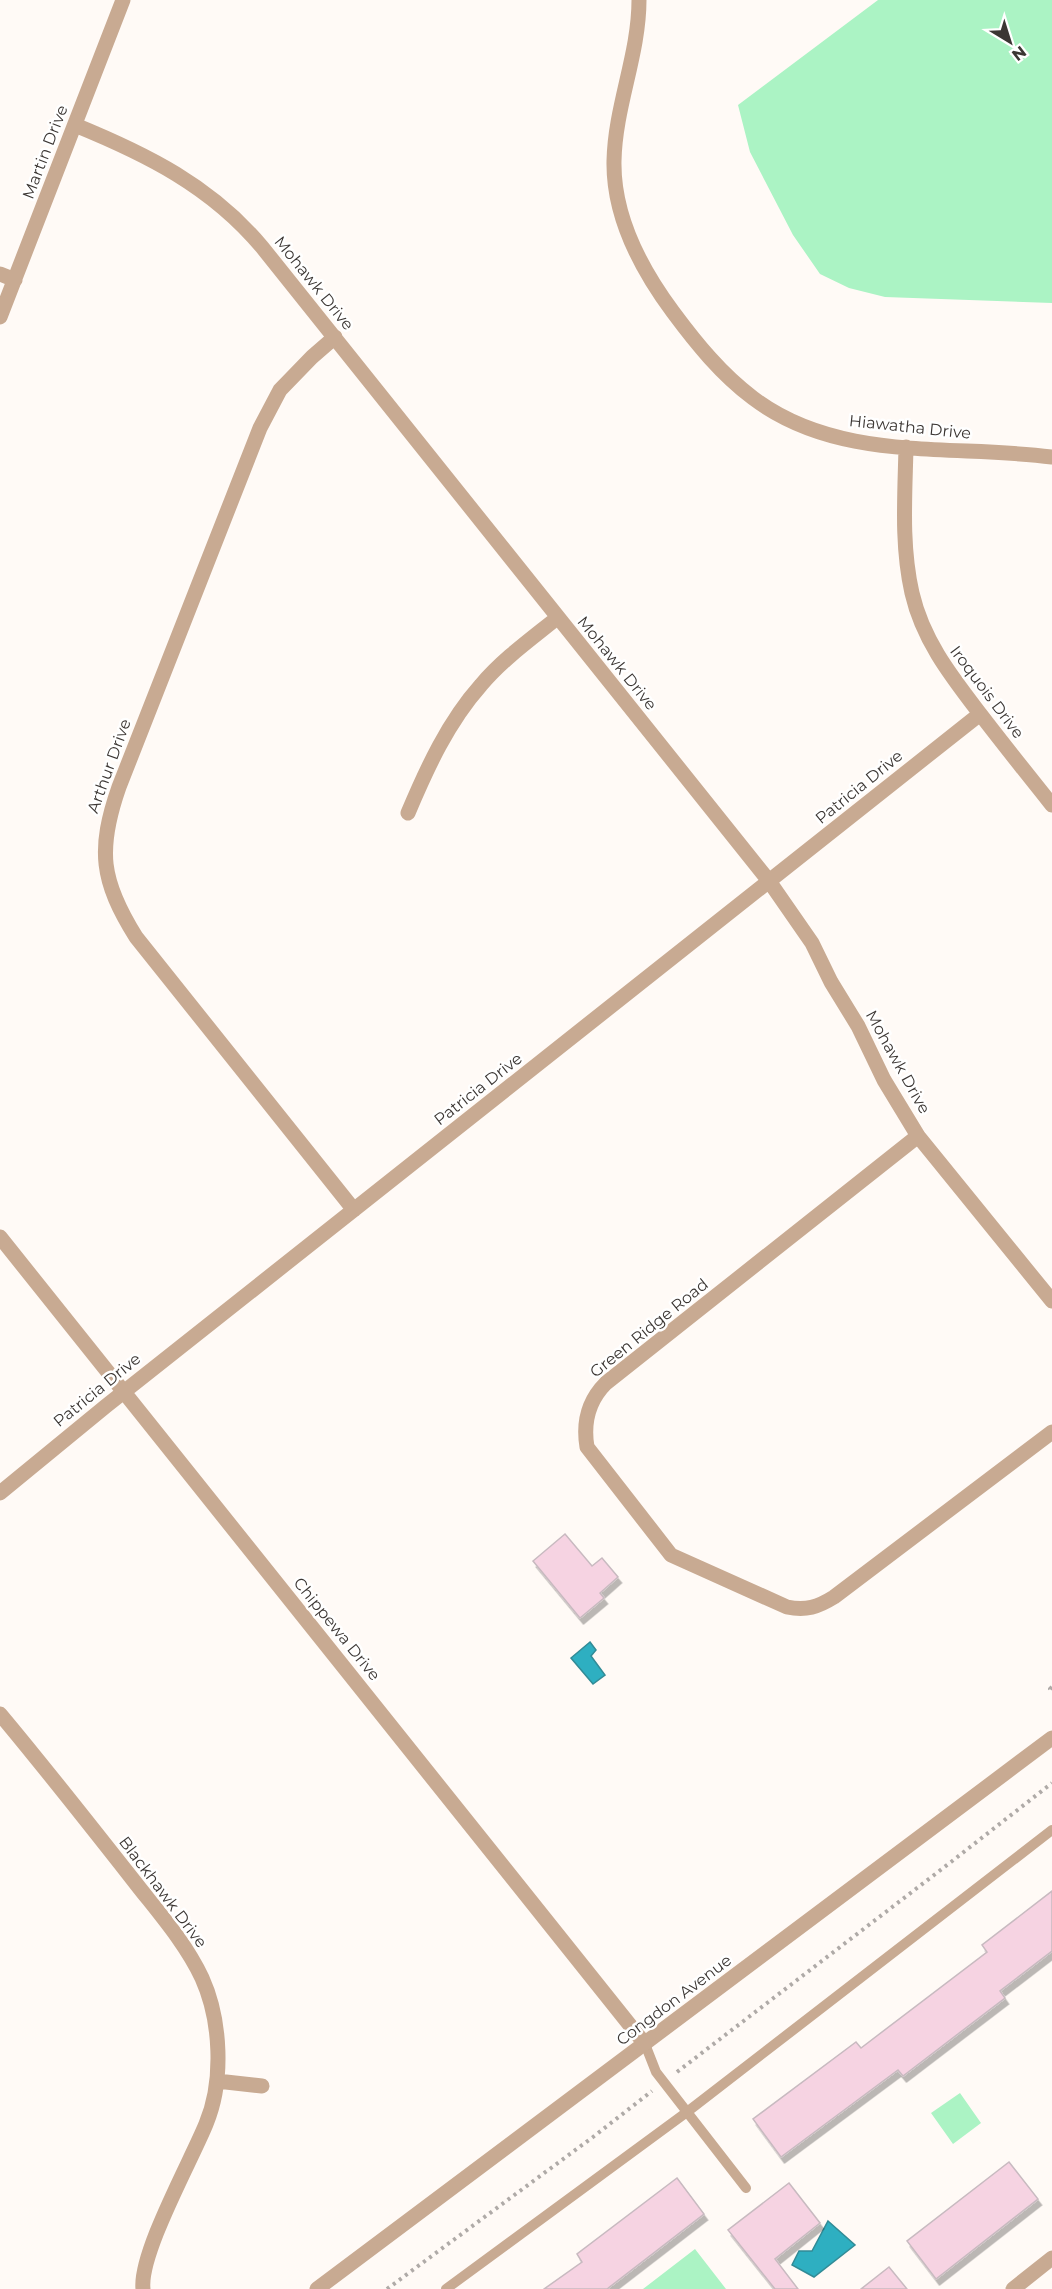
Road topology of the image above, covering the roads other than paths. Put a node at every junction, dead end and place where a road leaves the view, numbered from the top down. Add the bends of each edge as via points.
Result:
1 (123, 0) edge
2 (639, 0) edge
3 (75, 125) junction
4 (0, 274) edge
5 (15, 280) junction
6 (0, 317) edge
7 (335, 337) junction
8 (906, 447) junction
9 (1052, 458) edge
10 (558, 618) junction
11 (980, 714) junction
12 (1052, 805) edge
13 (408, 813) dead end
14 (769, 881) junction
15 (918, 1136) junction
16 (354, 1210) junction
17 (0, 1237) edge
18 (1052, 1301) edge
19 (124, 1392) junction
20 (1052, 1432) edge
21 (0, 1493) edge
22 (0, 1714) edge
23 (1051, 1741) edge
24 (1052, 1830) edge
25 (645, 2044) junction
26 (217, 2081) junction
27 (262, 2086) dead end
28 (687, 2112) junction
29 (746, 2188) dead end
30 (1052, 2258) edge
31 (143, 2289) edge
32 (316, 2289) edge
33 (446, 2289) edge
34 (1013, 2289) edge

1 - 3 street, Martin Drive
2 - 8 street, Hiawatha Drive via 635,50 624,88 614,162 624,220 645,271 709,358 759,402 791,422 824,434
3 - 5 street, Martin Drive
3 - 7 street, Mohawk Drive via 167,167 217,203 257,241
4 - 5 street
5 - 6 street, Martin Drive
7 - 10 street, Mohawk Drive
7 - 16 street, Arthur Drive via 280,390 260,428 118,787 105,849 113,895 136,937
8 - 9 street, Hiawatha Drive
8 - 11 street, Iroquois Drive via 904,533 912,593 923,629 943,665
10 - 13 street via 503,662 472,696 429,765
10 - 14 street, Mohawk Drive
11 - 12 street, Iroquois Drive
11 - 14 street, Patricia Drive
14 - 15 street, Mohawk Drive via 812,943
14 - 16 street, Patricia Drive
15 - 18 street, Mohawk Drive
15 - 20 street, Green Ridge Road via 606,1383 588,1410 587,1447 671,1555 799,1610 834,1597
16 - 19 street, Patricia Drive
17 - 19 street, Chippewa Drive
19 - 21 street, Patricia Drive
19 - 25 street, Chippewa Drive
22 - 26 street, Blackhawk Drive via 186,1948 211,2003
23 - 25 street, Congdon Avenue
24 - 28 lane
25 - 28 lane via 656,2072
25 - 32 street, Congdon Avenue
26 - 27 street
26 - 31 street, Blackhawk Drive via 207,2122 150,2253
28 - 29 lane
28 - 33 lane
30 - 34 street

